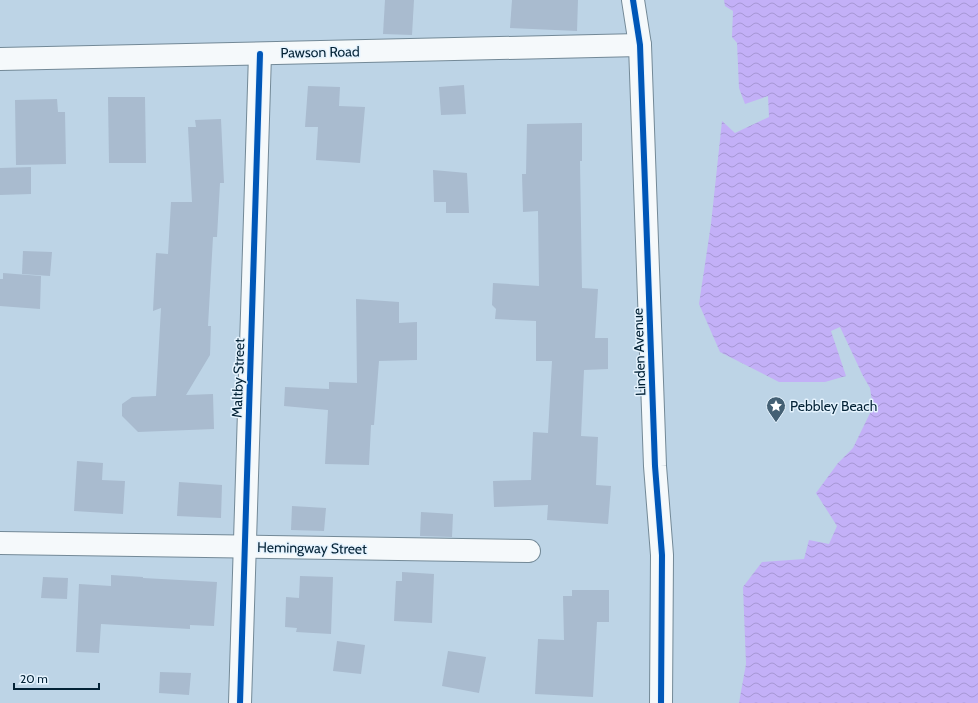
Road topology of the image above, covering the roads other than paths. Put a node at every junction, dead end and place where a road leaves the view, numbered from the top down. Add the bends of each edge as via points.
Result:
1 (633, 0) edge
2 (640, 45) junction
3 (260, 54) junction
4 (0, 59) edge
5 (0, 543) edge
6 (244, 547) junction
7 (529, 551) dead end
8 (240, 703) edge
9 (661, 703) edge

1 - 2 street, Linden Avenue
2 - 3 street, Pawson Road
2 - 9 street, Linden Avenue via 655,466 662,555
3 - 4 street, Pawson Road
3 - 6 street, Maltby Street
5 - 6 street, Hemingway Street
6 - 7 street, Hemingway Street
6 - 8 street, Maltby Street

